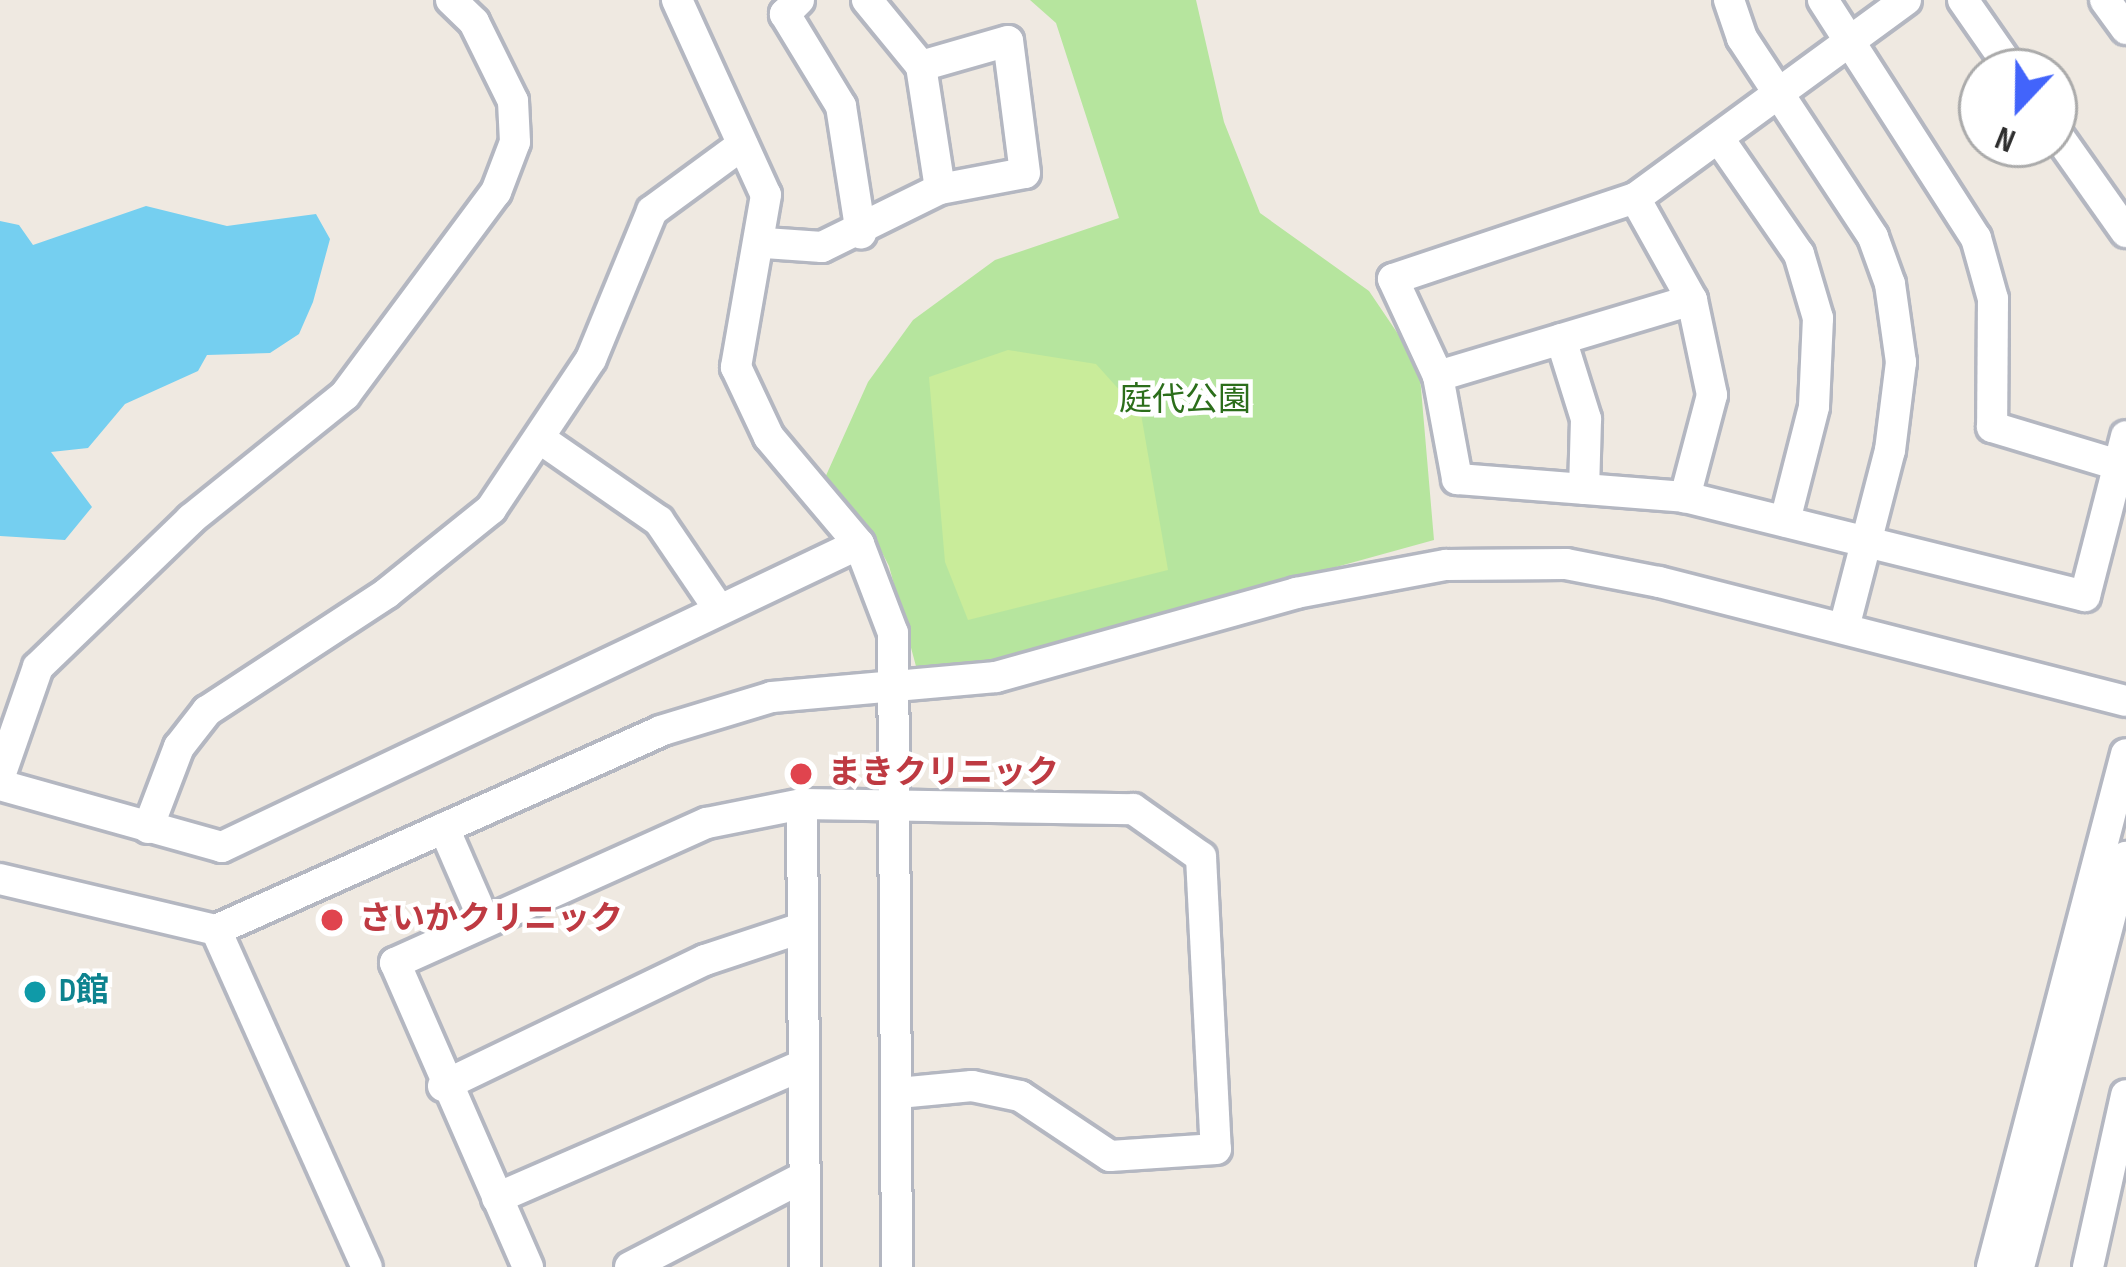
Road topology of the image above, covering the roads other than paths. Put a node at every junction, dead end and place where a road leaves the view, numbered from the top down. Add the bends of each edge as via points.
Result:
1 (451, 0) edge
2 (677, 0) edge
3 (799, 0) edge
4 (867, 0) edge
5 (1729, 0) edge
6 (1823, 0) edge
7 (1906, 0) edge
8 (1963, 0) edge
9 (2105, 0) edge
10 (2126, 29) edge
11 (1847, 41) junction
12 (1996, 48) edge
13 (921, 66) junction
14 (1777, 92) junction
15 (1722, 142) junction
16 (742, 145) junction
17 (2078, 164) edge
18 (940, 190) junction
19 (1635, 198) junction
20 (2126, 232) edge
21 (861, 233) junction
22 (765, 243) junction
23 (1693, 300) junction
24 (1561, 339) junction
25 (1438, 376) junction
26 (542, 440) junction
27 (2123, 450) edge
28 (1583, 489) junction
29 (1685, 497) junction
30 (1784, 521) junction
31 (1867, 540) junction
32 (859, 544) junction
33 (716, 605) junction
34 (1845, 624) junction
35 (890, 685) junction
36 (2126, 701) edge
37 (2126, 754) edge
38 (0, 780) edge
39 (802, 803) junction
40 (899, 808) junction
41 (148, 828) junction
42 (444, 828) junction
43 (2126, 857) edge
44 (0, 879) edge
45 (484, 920) junction
46 (800, 928) junction
47 (216, 930) junction
48 (803, 1065) junction
49 (443, 1086) junction
50 (898, 1094) junction
51 (2126, 1095) edge
52 (802, 1178) junction
53 (497, 1198) junction
54 (367, 1267) edge
55 (528, 1267) edge
56 (630, 1267) edge
57 (805, 1267) edge
58 (897, 1267) edge
59 (1992, 1267) edge
60 (2019, 1267) edge
61 (2088, 1267) edge

1 - 38 street via 474,22 513,101 515,142 496,192 345,395 191,518 38,668
2 - 16 street
3 - 21 street via 785,14 841,106
4 - 13 street
5 - 14 street
6 - 11 street
7 - 11 street
8 - 12 street
9 - 10 street
11 - 14 street
11 - 27 street via 1976,238 1993,299 1991,427
13 - 18 street
13 - 18 street via 1008,41 1025,173
14 - 15 street
14 - 31 street via 1874,237 1890,284 1901,362
15 - 19 street
15 - 30 street via 1799,254 1818,318 1814,407
16 - 22 street via 766,195
16 - 26 street via 652,211 591,359
17 - 20 street
18 - 21 street
19 - 23 street
19 - 25 street via 1393,279
21 - 22 street via 822,247
22 - 32 street via 737,325 736,367 769,437
23 - 24 street
23 - 29 street via 1712,395
24 - 25 street
24 - 28 street via 1586,419
25 - 28 street via 1456,479
26 - 33 street via 659,521
26 - 41 street via 491,509 207,711 179,747
27 - 31 street via 2086,596
28 - 29 street
29 - 30 street
30 - 31 street
31 - 34 street
32 - 33 street
32 - 35 street via 893,633
33 - 41 street via 222,847
34 - 35 street via 1566,564 1446,565 1296,592 996,677
34 - 36 street
35 - 40 street
35 - 42 street via 772,697 660,731
37 - 59 street
38 - 41 street
39 - 40 street
39 - 45 street via 707,823
39 - 46 street
40 - 50 street
40 - 50 street via 1132,809 1201,857 1216,1149 1110,1156 1020,1096 972,1086
42 - 45 street
42 - 47 street
43 - 60 street
44 - 47 street
45 - 49 street via 395,963
46 - 48 street
46 - 49 street via 705,960
47 - 54 street
48 - 52 street
48 - 53 street
49 - 53 street
50 - 58 street
51 - 61 street
52 - 56 street
52 - 57 street
53 - 55 street

